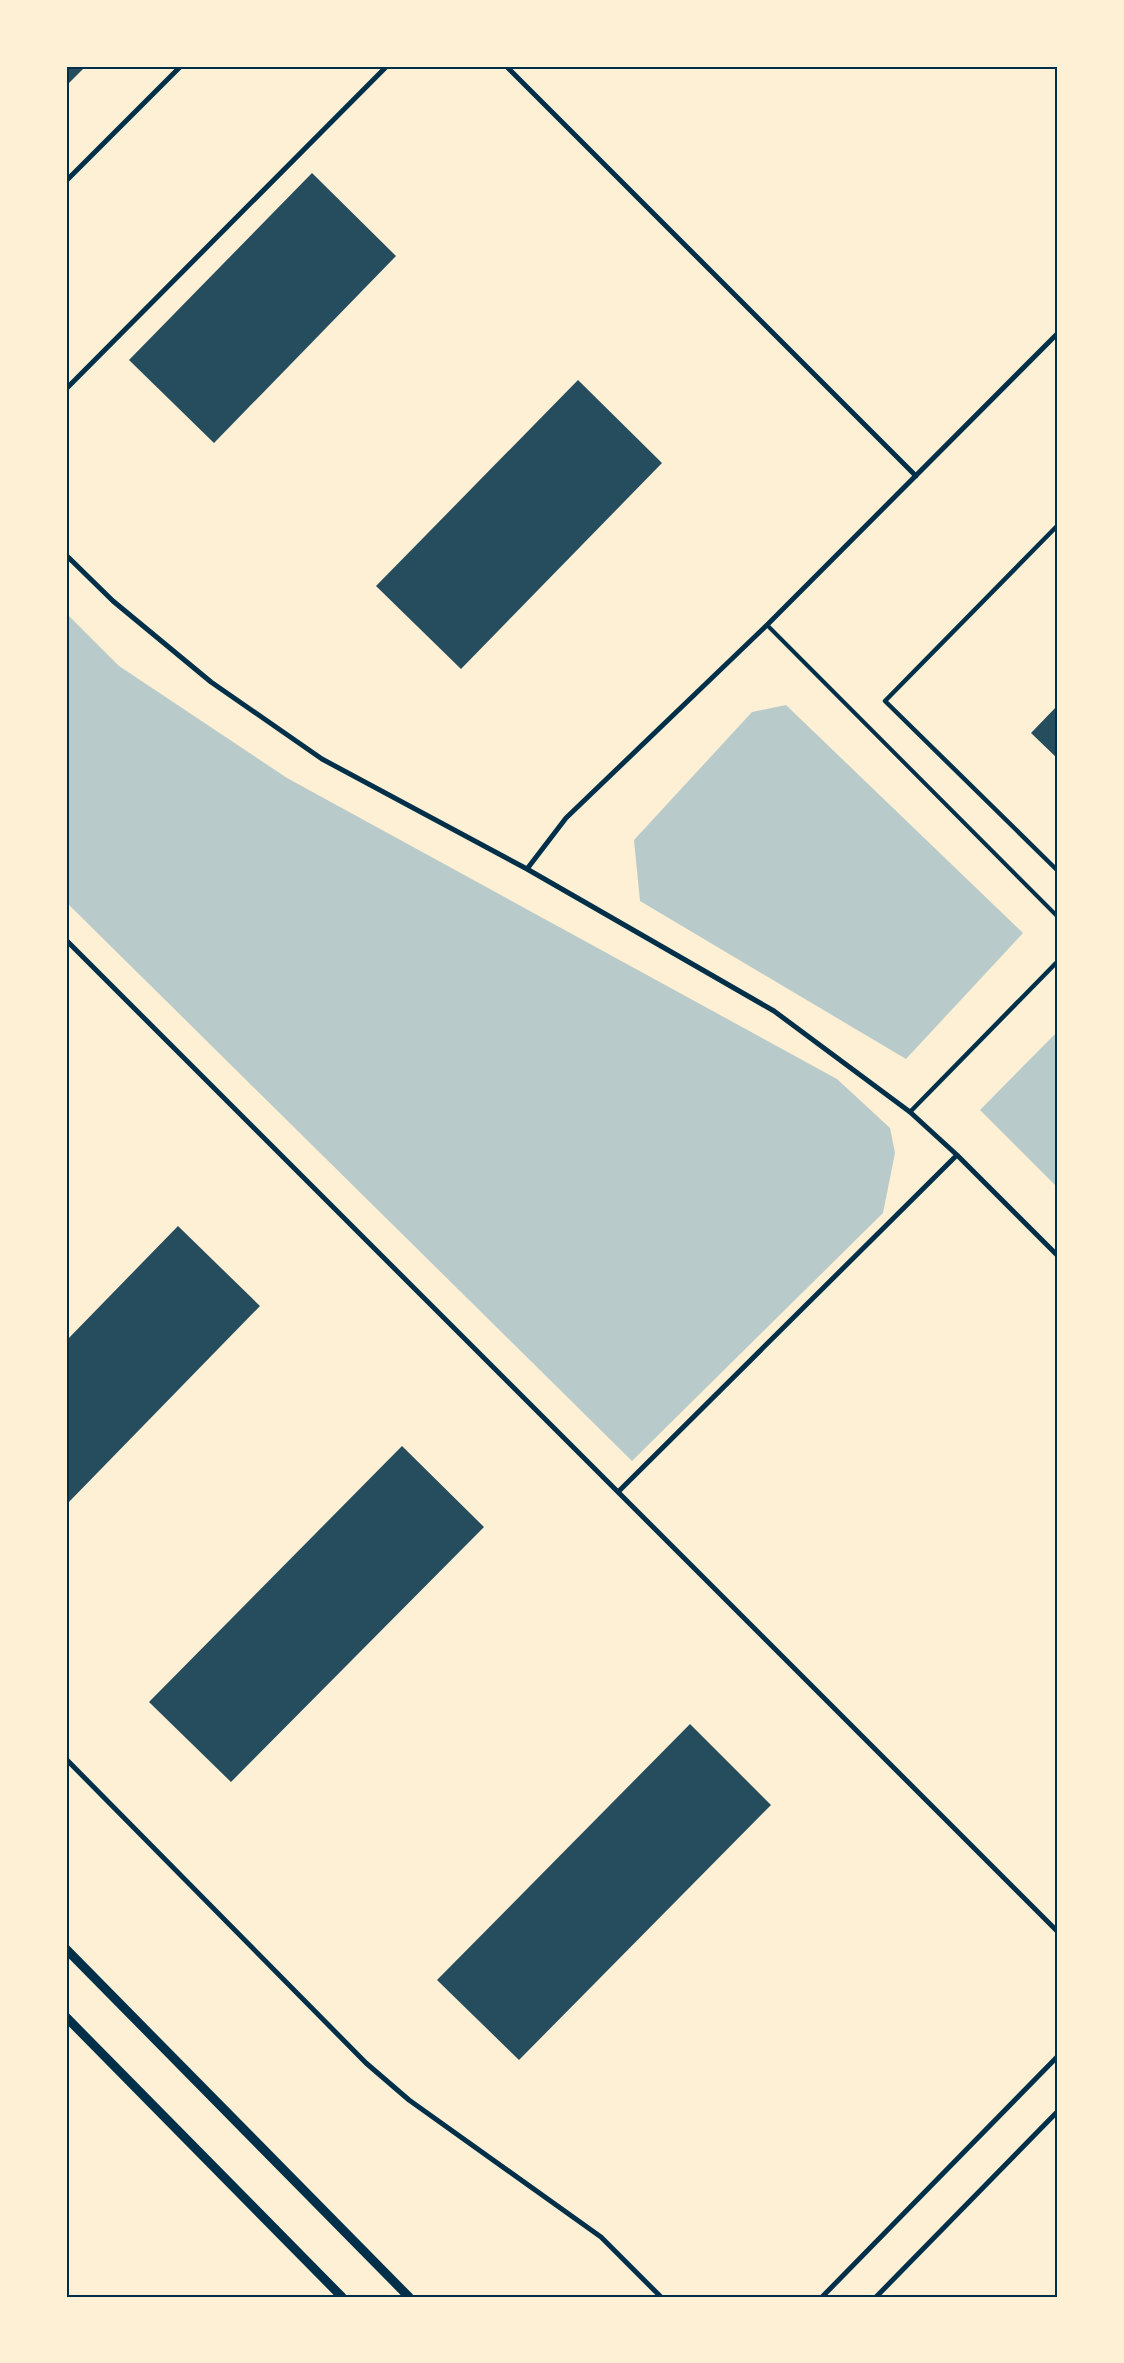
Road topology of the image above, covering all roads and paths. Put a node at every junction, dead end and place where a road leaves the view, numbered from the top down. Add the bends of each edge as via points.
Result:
1 (180, 66) edge
2 (386, 66) edge
3 (506, 66) edge
4 (66, 181) edge
5 (1058, 332) edge
6 (66, 390) edge
7 (916, 476) junction
8 (1058, 525) edge
9 (66, 556) edge
10 (767, 625) junction
11 (527, 869) junction
12 (1058, 871) edge
13 (1058, 917) edge
14 (66, 940) edge
15 (1058, 961) edge
16 (910, 1112) junction
17 (957, 1155) junction
18 (1058, 1256) edge
19 (618, 1492) junction
20 (66, 1758) edge
21 (1058, 1932) edge
22 (66, 1949) edge
23 (66, 2017) edge
24 (1058, 2056) edge
25 (1058, 2111) edge
26 (342, 2297) edge
27 (409, 2297) edge
28 (661, 2297) edge
29 (822, 2297) edge
30 (876, 2297) edge

1 - 4 street
2 - 6 street
3 - 7 street
5 - 7 street
7 - 10 street
8 - 12 street via 885,701
9 - 11 street via 113,601 211,682 322,759
10 - 11 street via 566,818
10 - 13 lane
11 - 16 street via 774,1010
14 - 19 street
15 - 16 street
16 - 17 street
17 - 18 street
17 - 19 street
19 - 21 street
20 - 28 street via 366,2063 409,2100 601,2237
22 - 27 street
23 - 26 street
24 - 29 street
25 - 30 street

